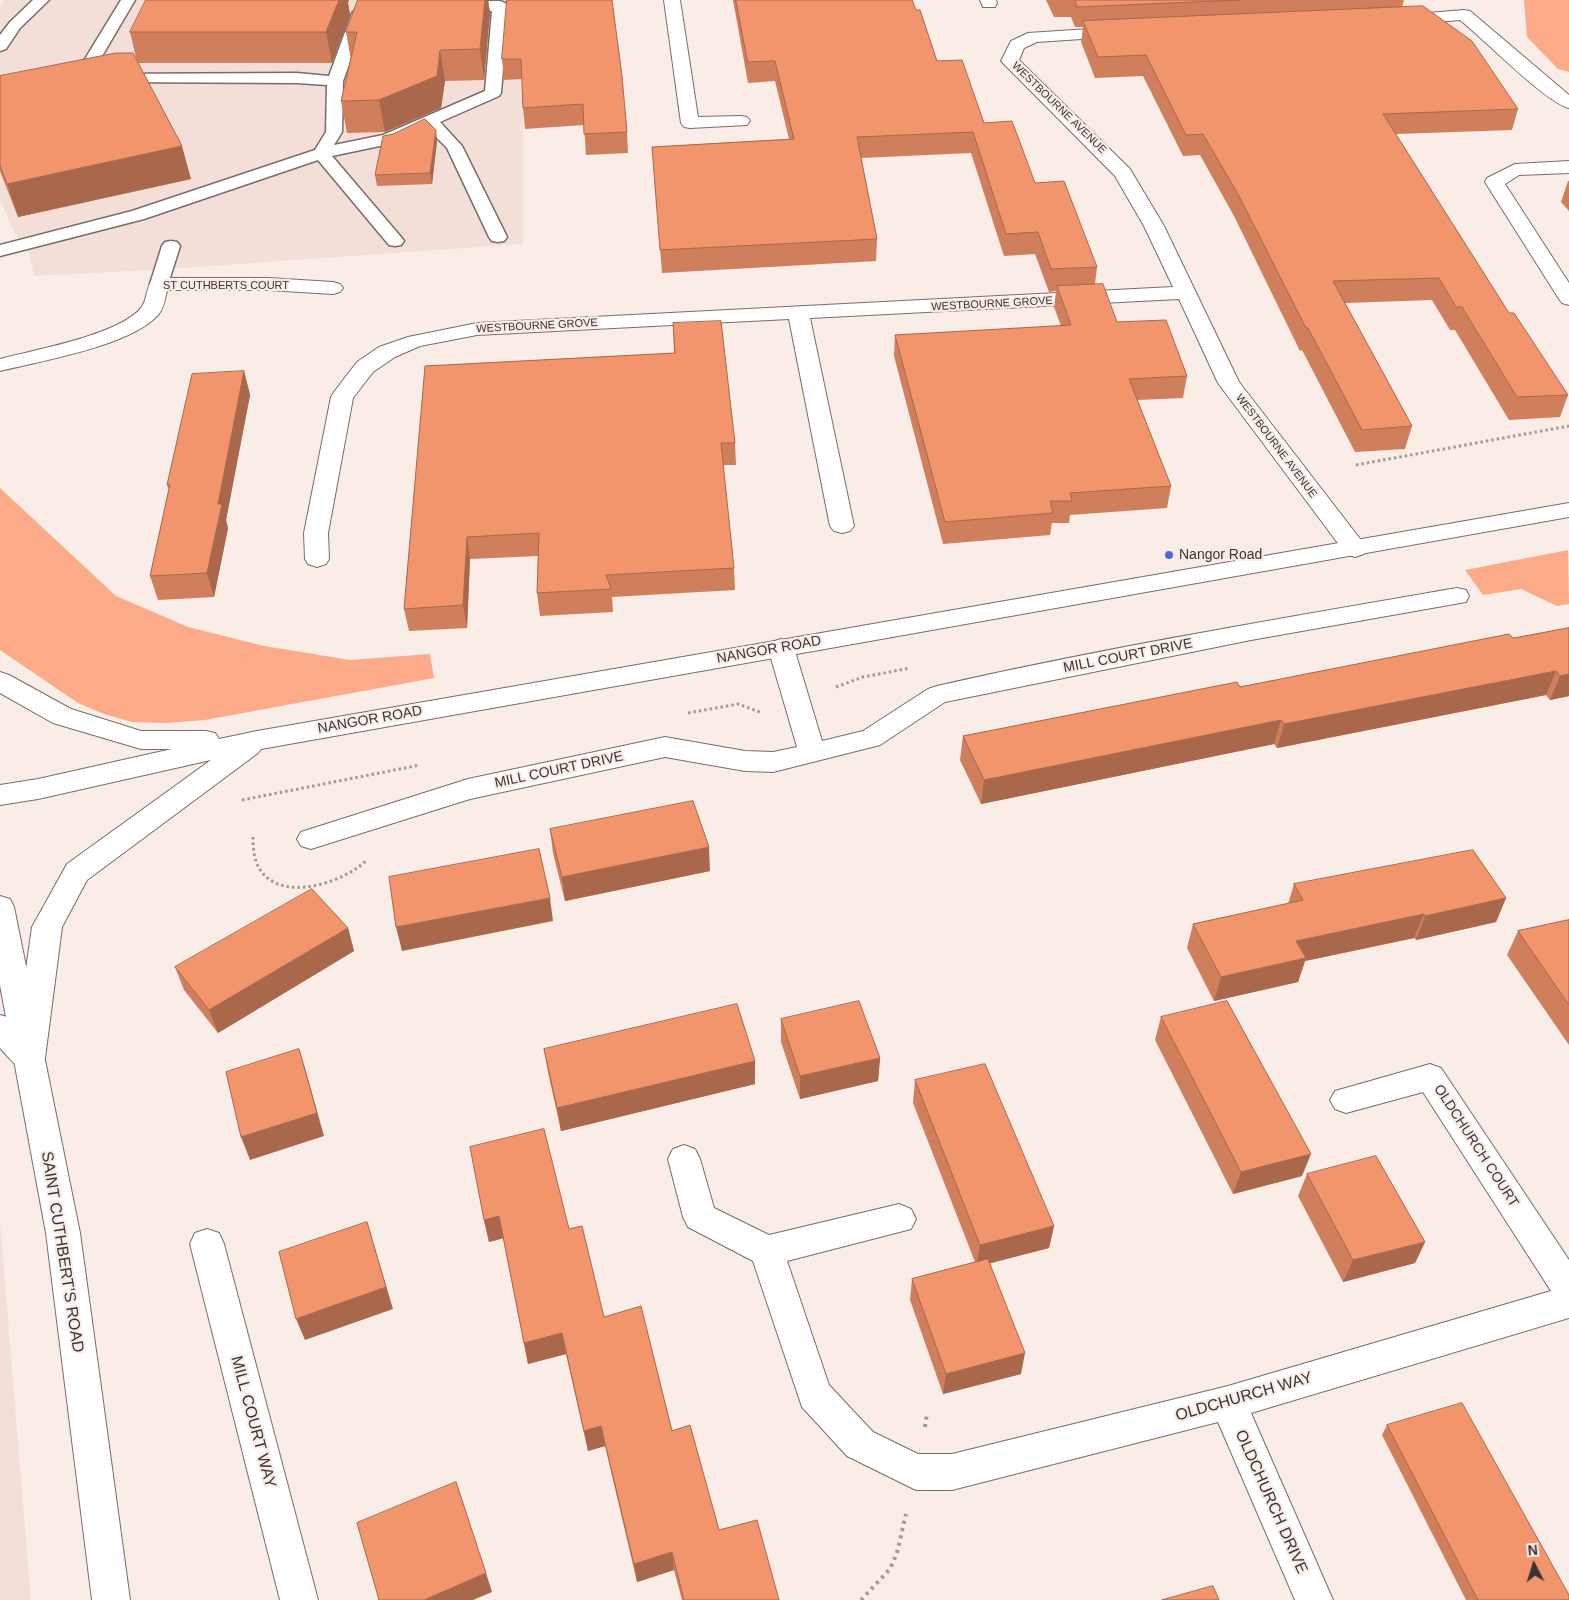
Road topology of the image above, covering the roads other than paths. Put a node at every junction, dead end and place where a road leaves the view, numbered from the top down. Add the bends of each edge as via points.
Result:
1 (42, 0) edge
2 (128, 0) edge
3 (672, 0) edge
4 (372, 6) edge
5 (441, 6) edge
6 (1386, 21) edge
7 (1136, 31) edge
8 (0, 46) edge
9 (64, 77) edge
10 (82, 77) junction
11 (335, 81) junction
12 (1569, 103) edge
13 (430, 121) junction
14 (741, 121) dead end
15 (321, 153) junction
16 (1569, 167) edge
17 (498, 237) dead end
18 (396, 241) dead end
19 (171, 246) dead end
20 (0, 251) edge
21 (158, 284) junction
22 (333, 288) dead end
23 (1185, 293) junction
24 (1569, 299) edge
25 (798, 313) junction
26 (0, 365) edge
27 (1569, 510) edge
28 (842, 526) dead end
29 (1355, 549) junction
30 (317, 559) dead end
31 (1457, 596) dead end
32 (781, 648) junction
33 (0, 681) edge
34 (257, 740) junction
35 (812, 753) junction
36 (0, 795) edge
37 (311, 839) dead end
38 (0, 907) edge
39 (0, 1027) edge
40 (29, 1058) junction
41 (1346, 1100) dead end
42 (684, 1160) dead end
43 (898, 1219) dead end
44 (207, 1244) dead end
45 (767, 1251) junction
46 (1569, 1289) edge
47 (1569, 1302) edge
48 (1228, 1403) junction
49 (111, 1600) edge
50 (300, 1600) edge
51 (1314, 1600) edge

1 - 8 lane via 15,25
2 - 10 lane
3 - 14 street via 690,123
4 - 11 lane via 362,6
5 - 13 lane via 500,6 493,93
6 - 12 street via 1469,10 1487,33 1545,86
7 - 23 street, WESTBOURNE AVENUE via 1034,38 1017,45 1010,60 1123,172 1154,226
9 - 10 lane
10 - 11 lane
11 - 15 lane via 334,132
13 - 15 lane via 388,139
13 - 17 lane via 454,146
15 - 18 lane
15 - 20 lane via 138,214
16 - 24 street via 1515,170 1494,182
19 - 21 lane
21 - 22 street, ST CUTHBERTS COURT via 268,284
21 - 26 street, ST CUTHBERTS COURT via 151,310 128,329
23 - 25 street, WESTBOURNE GROVE
23 - 29 street, WESTBOURNE AVENUE via 1228,383
25 - 28 street
25 - 30 street, WESTBOURNE GROVE via 477,329 415,341 387,352 365,367 342,397 316,533
27 - 29 street, NANGOR ROAD
29 - 32 street, NANGOR ROAD
31 - 35 street, MILL COURT DRIVE via 1251,632 937,695 872,738
32 - 34 street, NANGOR ROAD
32 - 35 street
33 - 34 street via 62,716 141,740
34 - 36 street, NANGOR ROAD
34 - 40 street via 77,872 47,927
35 - 37 street, MILL COURT DRIVE via 773,762 745,762 665,747 468,789
38 - 40 street, SAINT CUTHBERT’S ROAD
39 - 40 street
40 - 49 street, SAINT CUTHBERT’S ROAD via 63,1233
41 - 46 street, OLDCHURCH COURT via 1430,1077
42 - 45 street via 700,1217
43 - 45 street
44 - 50 street, MILL COURT WAY
45 - 48 street, OLDCHURCH WAY via 815,1395 860,1444 916,1472 952,1472
47 - 48 street, OLDCHURCH WAY
48 - 51 street, OLDCHURCH DRIVE

